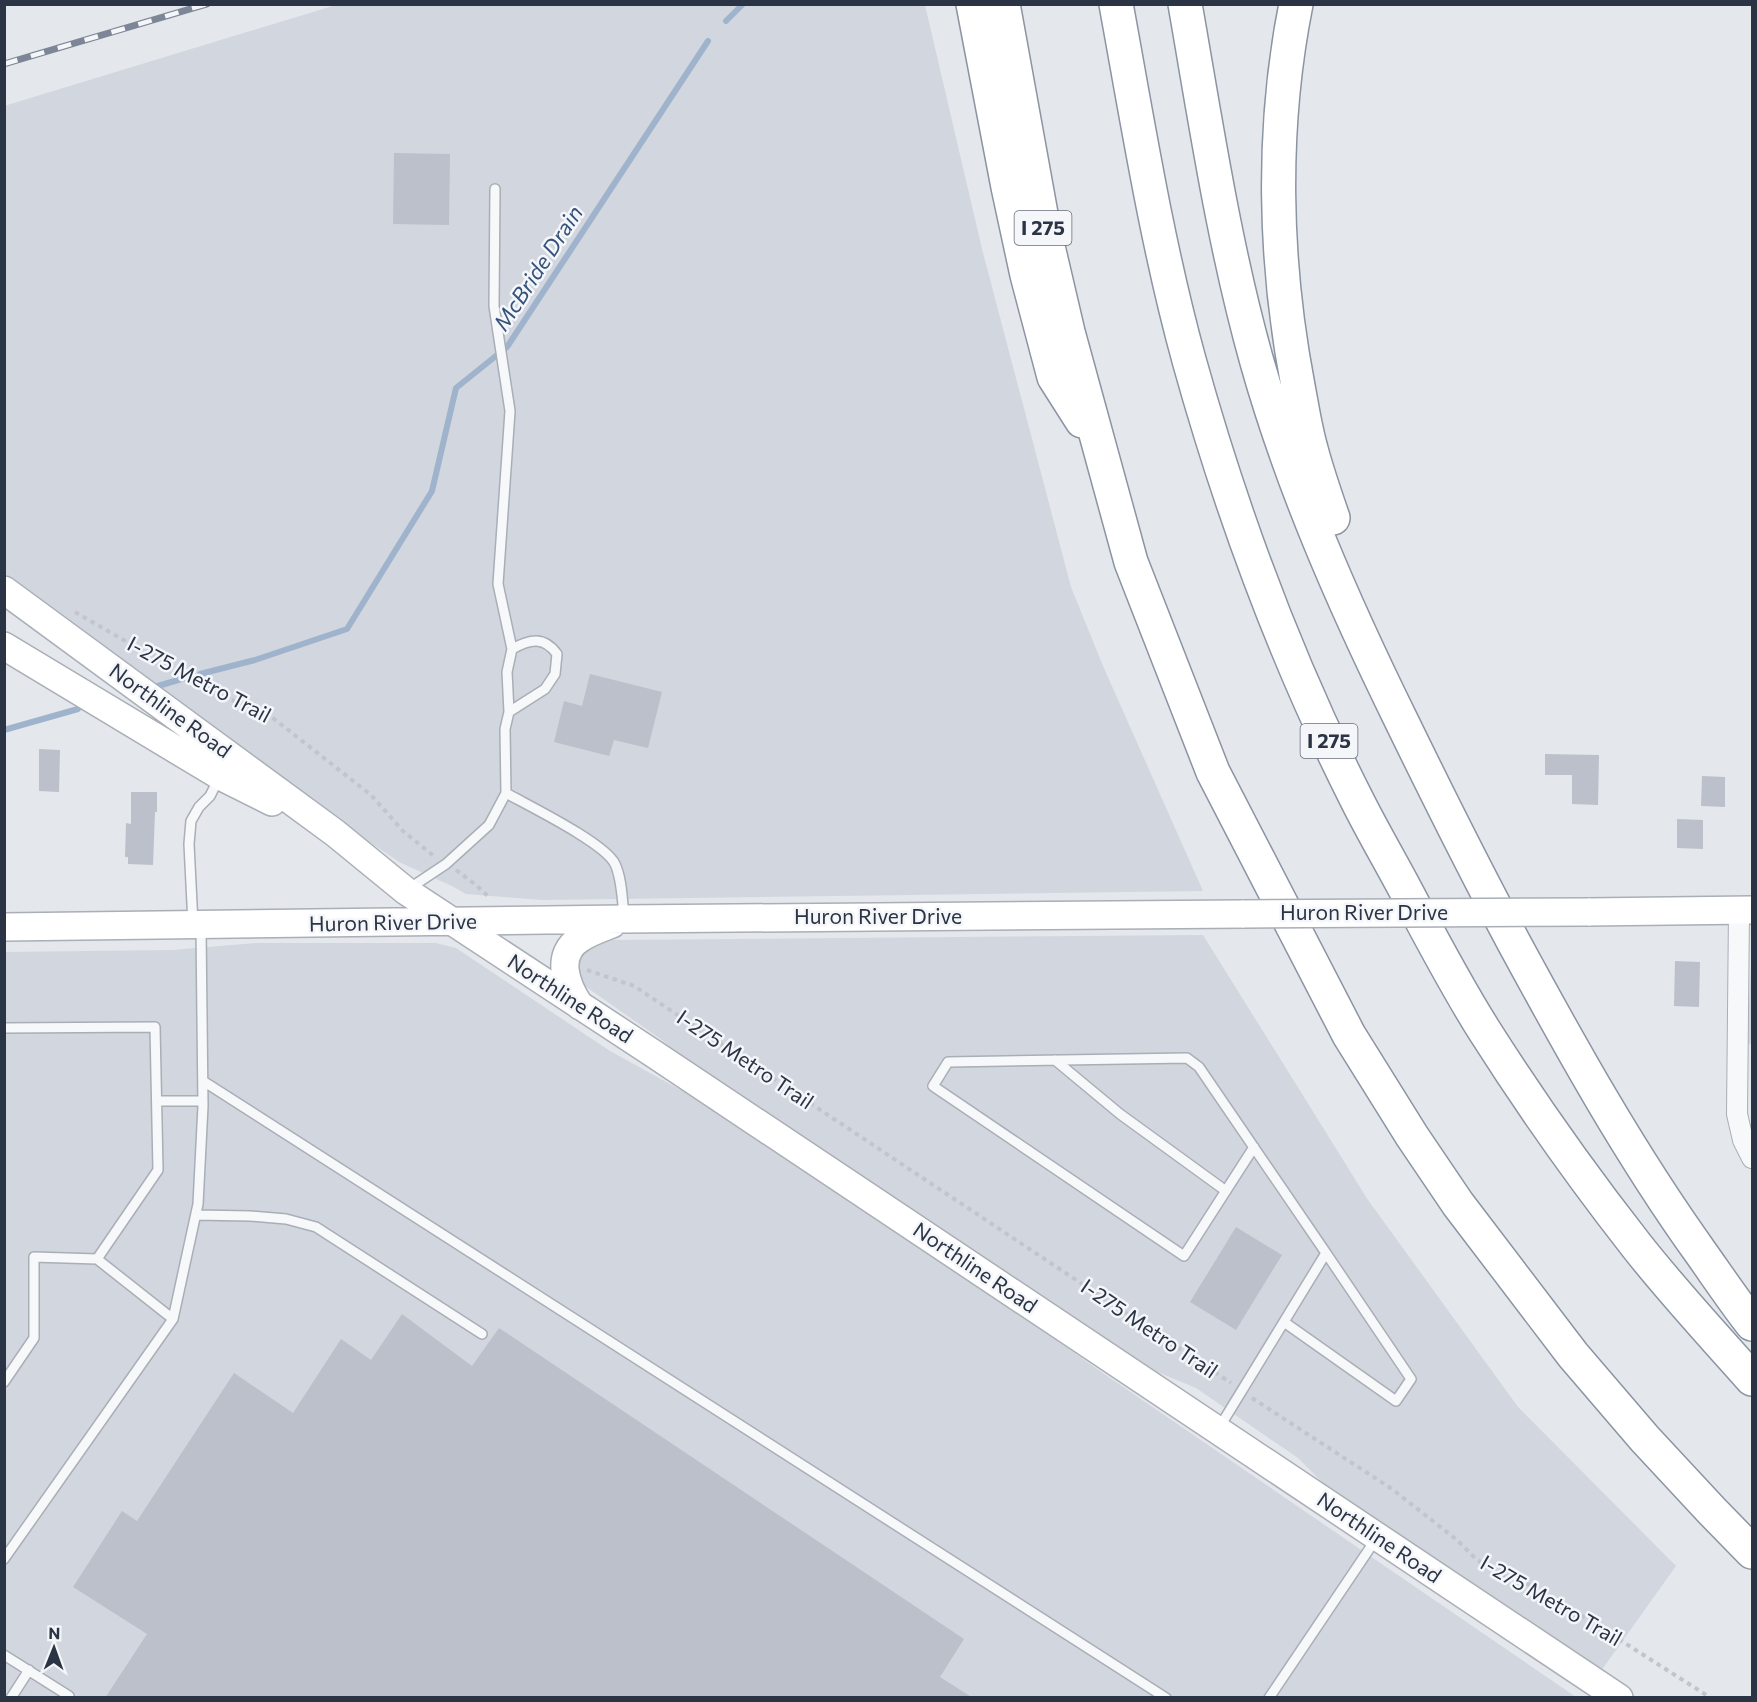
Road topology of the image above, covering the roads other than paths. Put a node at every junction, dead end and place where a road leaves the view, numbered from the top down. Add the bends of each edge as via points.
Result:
1 (973, 4) edge
2 (1003, 4) edge
3 (1116, 4) edge
4 (1185, 4) edge
5 (1296, 4) edge
6 (495, 189) dead end
7 (1100, 448) junction
8 (4, 590) edge
9 (4, 646) edge
10 (512, 649) junction
11 (509, 712) junction
12 (1424, 767) junction
13 (220, 776) junction
14 (506, 793) junction
15 (335, 833) junction
16 (406, 891) junction
17 (1746, 910) edge
18 (624, 919) junction
19 (452, 922) junction
20 (197, 925) junction
21 (4, 927) edge
22 (580, 1007) junction
23 (4, 1028) edge
24 (1055, 1060) junction
25 (203, 1081) junction
26 (158, 1101) junction
27 (202, 1101) junction
28 (1254, 1148) junction
29 (1752, 1158) edge
30 (1226, 1191) junction
31 (196, 1215) junction
32 (1326, 1253) junction
33 (97, 1259) junction
34 (173, 1319) junction
35 (1284, 1322) junction
36 (1752, 1324) edge
37 (482, 1334) dead end
38 (1752, 1379) edge
39 (4, 1382) edge
40 (1218, 1430) junction
41 (1377, 1537) junction
42 (1752, 1551) edge
43 (4, 1559) edge
44 (4, 1655) edge
45 (29, 1671) junction
46 (69, 1696) dead end
47 (11, 1698) edge
48 (1166, 1698) edge
49 (1269, 1698) edge
50 (1619, 1698) edge

1 - 7 highway via 1025,264 1054,377
2 - 7 highway, I 275 via 1043,225
3 - 38 highway, I 275 via 1156,223 1189,360 1223,473 1309,699 1357,801 1440,955 1512,1073 1637,1246
4 - 12 highway via 1230,246 1256,360 1278,431 1359,635
5 - 12 highway via 1279,144 1282,274 1291,346 1313,458 1357,589 1414,720
6 - 10 lane via 494,306 510,411 498,584
7 - 42 highway, I 275 via 1131,562 1213,772 1350,1035 1458,1204 1573,1355 1645,1439
8 - 15 street, Northline Road
9 - 13 street, Northline Road
10 - 11 lane via 507,672
10 - 11 lane via 537,641 550,645 557,654 555,674 545,689
11 - 14 lane via 505,729
12 - 36 highway via 1584,1071 1672,1213
13 - 15 street, Northline Road
13 - 20 lane via 191,821 189,844
14 - 16 lane via 489,825 446,864
14 - 18 lane via 596,844 614,862
15 - 16 street, Northline Road
16 - 19 street, Northline Road
17 - 18 street, Huron River Drive, bridge
17 - 29 street via 1737,1114
18 - 19 street, Huron River Drive
18 - 22 street via 580,938 568,952 566,981
19 - 20 street, Huron River Drive
19 - 22 street, Northline Road
20 - 21 street, Huron River Drive
20 - 25 lane
22 - 40 street, Northline Road
23 - 26 lane via 155,1027
24 - 28 lane via 1186,1058 1199,1067
24 - 30 lane via 1120,1114
24 - 30 lane via 948,1062 933,1086 1184,1256
25 - 27 lane
25 - 48 lane
26 - 27 lane
26 - 33 lane via 158,1170
27 - 31 lane
28 - 30 lane
28 - 32 lane
31 - 34 lane
31 - 37 lane via 286,1219 316,1227
32 - 35 lane
32 - 35 lane via 1411,1379 1395,1401
33 - 34 lane
33 - 39 lane via 34,1257 34,1338
34 - 43 lane
35 - 40 lane
40 - 41 street, Northline Road
41 - 49 lane
41 - 50 street, Northline Road
44 - 45 lane
45 - 46 lane
45 - 47 lane

